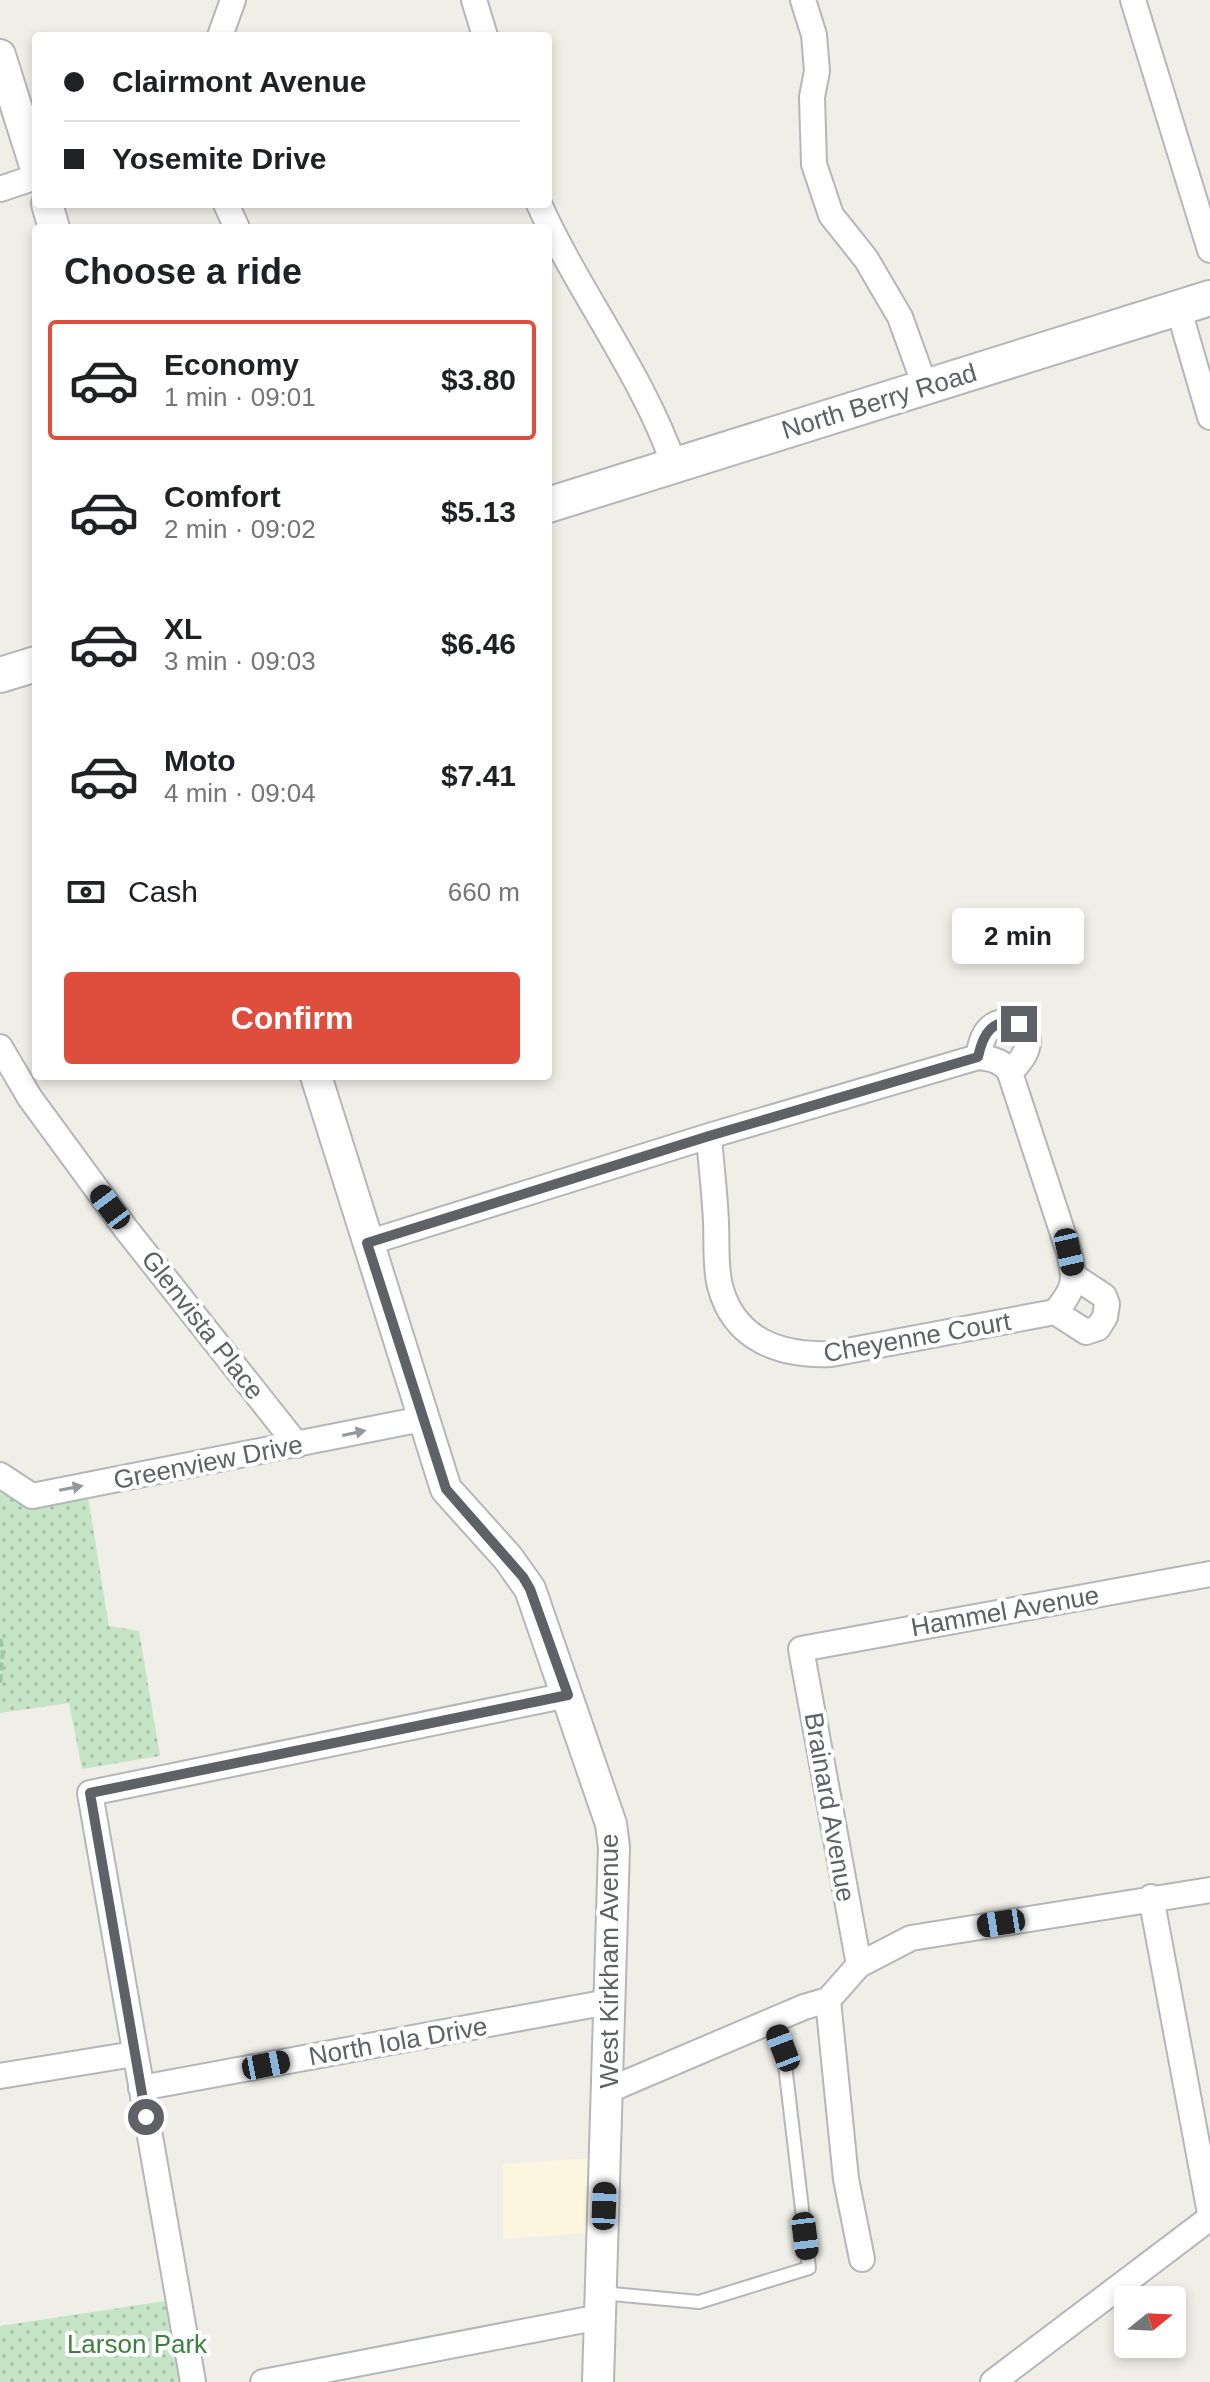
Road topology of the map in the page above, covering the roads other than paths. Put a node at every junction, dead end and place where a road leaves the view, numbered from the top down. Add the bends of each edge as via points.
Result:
1 (233, 0) edge
2 (474, 0) edge
3 (803, 0) edge
4 (1133, 0) edge
5 (221, 32) edge
6 (484, 32) edge
7 (0, 55) edge
8 (32, 156) edge
9 (32, 178) edge
10 (0, 189) edge
11 (552, 232) edge
12 (1210, 250) edge
13 (1210, 298) edge
14 (1178, 307) junction
15 (925, 386) junction
16 (1210, 417) edge
17 (674, 465) junction
18 (552, 504) edge
19 (32, 665) edge
20 (0, 675) edge
21 (0, 1047) edge
22 (317, 1080) edge
23 (709, 1136) junction
24 (367, 1243) junction
25 (1075, 1277) junction
26 (1055, 1312) junction
27 (422, 1419) junction
28 (297, 1445) junction
29 (0, 1475) edge
30 (1210, 1574) edge
31 (801, 1649) joint
32 (568, 1695) junction
33 (1210, 1890) edge
34 (1151, 1897) junction
35 (859, 1965) junction
36 (828, 2000) junction
37 (608, 2002) junction
38 (772, 2020) junction
39 (134, 2054) junction
40 (0, 2076) edge
41 (141, 2088) junction
42 (609, 2090) junction
43 (1210, 2216) edge
44 (862, 2259) dead end
45 (600, 2305) junction
46 (193, 2382) edge
47 (263, 2382) edge
48 (598, 2382) edge
49 (993, 2382) edge

1 - 5 street
2 - 6 street
3 - 15 street via 814,35 817,71 812,97 814,164 831,215 866,259 900,317
4 - 12 street
7 - 8 street
9 - 10 street
11 - 17 street via 661,426
13 - 14 main road, North Berry Road
14 - 15 main road, North Berry Road
14 - 16 street
15 - 17 main road, North Berry Road
17 - 18 main road, North Berry Road
19 - 20 main road
21 - 28 street, Glenvista Place via 30,1098 126,1229
22 - 24 street, West Kirkham Avenue
23 - 24 street
23 - 25 street via 993,1063
23 - 26 street, Cheyenne Court via 719,1284 745,1330 771,1346 802,1355 831,1354
24 - 27 street, West Kirkham Avenue
25 - 26 street
25 - 26 street via 1104,1296 1105,1317 1098,1328 1086,1332
28 -> 27 street, Greenview Drive
27 - 32 street, West Kirkham Avenue via 446,1489 530,1589
29 -> 28 street, Greenview Drive via 32,1496
30 - 31 street, Hammel Avenue
31 - 35 street, Brainard Avenue
32 - 37 street, West Kirkham Avenue via 614,1847
32 - 39 street via 90,1793
33 - 34 street
34 - 35 street via 911,1938
34 - 43 street
35 - 36 street
36 - 38 street
36 - 44 street via 846,2179
37 - 41 street, North Iola Drive
37 - 42 street, West Kirkham Avenue
38 - 42 street
38 - 45 lane via 783,2048 809,2268 699,2302
39 - 40 street
39 - 41 street
41 - 46 street
42 - 45 street, West Kirkham Avenue
43 - 49 street
45 - 47 street
45 - 48 street, West Kirkham Avenue

